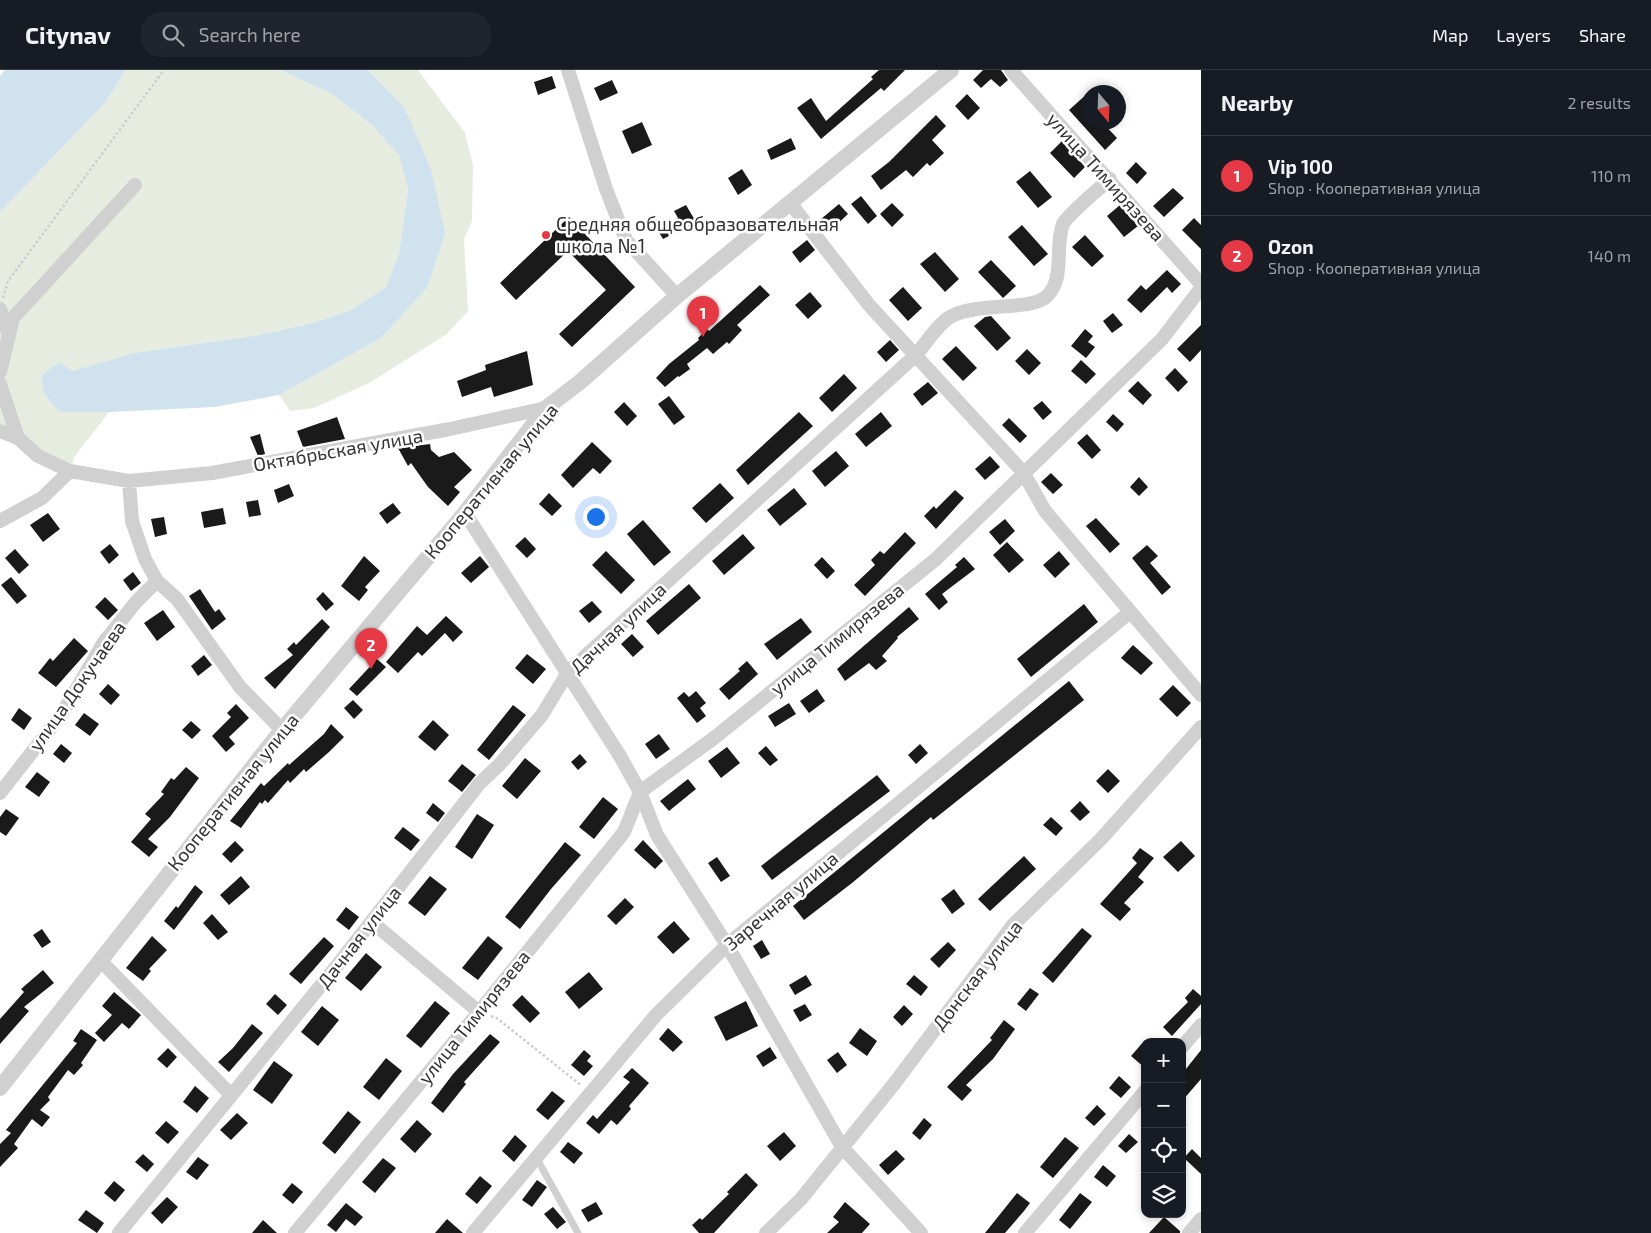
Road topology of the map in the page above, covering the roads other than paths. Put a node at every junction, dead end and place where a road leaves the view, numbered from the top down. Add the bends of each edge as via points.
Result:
1 (568, 70) edge
2 (951, 70) edge
3 (1010, 70) edge
4 (1110, 179) junction
5 (135, 185) dead end
6 (791, 204) junction
7 (1201, 284) edge
8 (1201, 288) edge
9 (677, 296) junction
10 (0, 308) edge
11 (9, 336) junction
12 (917, 354) junction
13 (0, 372) edge
14 (0, 384) edge
15 (546, 408) junction
16 (0, 431) edge
17 (18, 438) junction
18 (70, 471) junction
19 (1024, 472) junction
20 (129, 481) junction
21 (465, 513) junction
22 (0, 521) edge
23 (157, 581) junction
24 (1130, 612) junction
25 (568, 672) junction
26 (1201, 695) edge
27 (1201, 727) edge
28 (282, 730) junction
29 (640, 792) junction
30 (0, 793) edge
31 (372, 922) junction
32 (727, 945) junction
33 (101, 961) junction
34 (480, 1012) junction
35 (1201, 1025) edge
36 (1186, 1042) edge
37 (0, 1088) edge
38 (232, 1095) junction
39 (1141, 1096) edge
40 (842, 1147) junction
41 (536, 1157) junction
42 (1201, 1219) edge
43 (119, 1233) edge
44 (295, 1233) edge
45 (473, 1233) edge
46 (578, 1233) edge
47 (766, 1233) edge
48 (921, 1233) edge
49 (1025, 1233) edge
50 (1189, 1233) edge

1 - 9 street via 606,190 626,240
2 - 6 street, Кооперативная улица
3 - 4 street, улица Тимирязева
4 - 7 street, улица Тимирязева
4 - 12 street, Дачная улица via 1064,223 1055,287 1045,298 1029,303 973,309 949,317
5 - 11 street via 14,318
6 - 9 street, Кооперативная улица
6 - 12 street via 869,304
8 - 19 street, улица Тимирязева via 1162,339
9 - 15 street, Кооперативная улица
10 - 11 street
11 - 13 street
12 - 19 street
12 - 25 street, Дачная улица
14 - 17 street
15 - 20 street, Октябрьская улица via 212,473
15 - 21 street, Кооперативная улица
16 - 17 street
17 - 18 street, Октябрьская улица via 38,456
18 - 20 street, Октябрьская улица
18 - 22 street via 42,498
19 - 24 street via 1045,511
19 - 29 street, улица Тимирязева via 936,559 714,738
20 - 23 street via 132,521 145,559
21 - 25 street
21 - 28 street, Кооперативная улица
23 - 28 street via 177,599 240,687
23 - 30 street, улица Докучаева via 104,642 61,715
24 - 26 street
24 - 32 street, Заречная улица
25 - 29 street
25 - 31 street, Дачная улица via 542,715 479,784
27 - 40 street, Донская улица via 1101,839 1013,925 894,1084
28 - 33 street, Кооперативная улица
29 - 32 street via 657,835
29 - 34 street, улица Тимирязева via 624,832
31 - 34 street
31 - 38 street, Дачная улица
32 - 40 street
32 - 41 street, Заречная улица via 656,1015
33 - 37 street, Кооперативная улица
33 - 38 street
34 - 44 street, улица Тимирязева
35 - 36 street
38 - 43 street, Дачная улица
39 - 49 street
40 - 47 street, Донская улица via 801,1199
40 - 48 street
41 - 45 street, Заречная улица
41 - 46 lane
42 - 50 street

